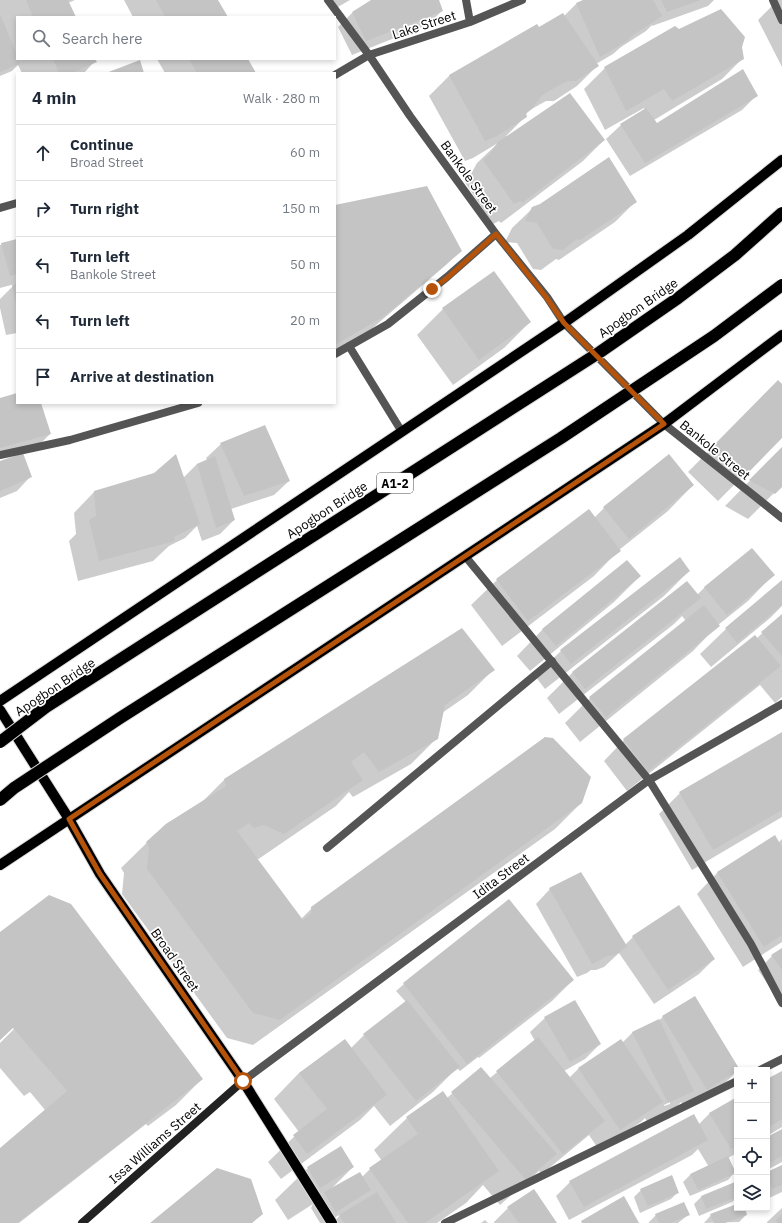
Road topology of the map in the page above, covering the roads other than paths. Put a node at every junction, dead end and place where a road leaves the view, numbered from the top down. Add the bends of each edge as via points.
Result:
1 (328, 0) edge
2 (466, 0) edge
3 (522, 0) edge
4 (773, 0) edge
5 (782, 20) edge
6 (470, 22) junction
7 (369, 55) junction
8 (336, 74) edge
9 (782, 160) edge
10 (16, 203) edge
11 (0, 208) edge
12 (782, 213) edge
13 (496, 234) junction
14 (782, 285) edge
15 (564, 323) junction
16 (782, 335) edge
17 (350, 346) junction
18 (336, 353) edge
19 (195, 404) edge
20 (664, 424) junction
21 (402, 432) junction
22 (0, 455) edge
23 (782, 518) edge
24 (465, 556) junction
25 (552, 661) junction
26 (0, 701) edge
27 (782, 704) edge
28 (0, 710) edge
29 (0, 742) edge
30 (649, 780) junction
31 (0, 800) edge
32 (69, 819) junction
33 (327, 848) dead end
34 (0, 865) edge
35 (782, 1003) edge
36 (782, 1059) edge
37 (766, 1067) edge
38 (243, 1081) junction
39 (734, 1082) edge
40 (82, 1223) edge
41 (332, 1223) edge
42 (445, 1223) edge

1 - 7 street, Bankole Street
2 - 6 street
3 - 6 street, Lake Street
4 - 5 street
6 - 7 street, Lake Street
7 - 8 street, Lake Street
7 - 13 street, Bankole Street
9 - 15 main road via 688,235
10 - 11 street
12 - 29 highway, Apogbon Bridge / A1-2, bridge via 735,255 600,352 46,707
13 - 15 street, Bankole Street
13 - 17 street via 447,278 388,324
14 - 31 highway, bridge via 714,336 561,438 120,718 14,788
15 - 20 street, Bankole Street
15 - 21 main road
16 - 20 main road
17 - 18 street
17 - 21 street
19 - 22 street via 70,440
20 - 23 street, Bankole Street
20 - 24 main road
21 - 26 main road
24 - 25 street
24 - 32 main road
25 - 30 street
25 - 33 street
27 - 30 street, Idita Street
28 - 32 main road, Broad Street
30 - 35 street via 751,944
30 - 38 street, Idita Street
32 - 34 main road
32 - 38 main road, Broad Street via 100,874
36 - 37 street
38 - 40 main road, Issa Williams Street
38 - 41 main road, Broad Street
39 - 42 street

